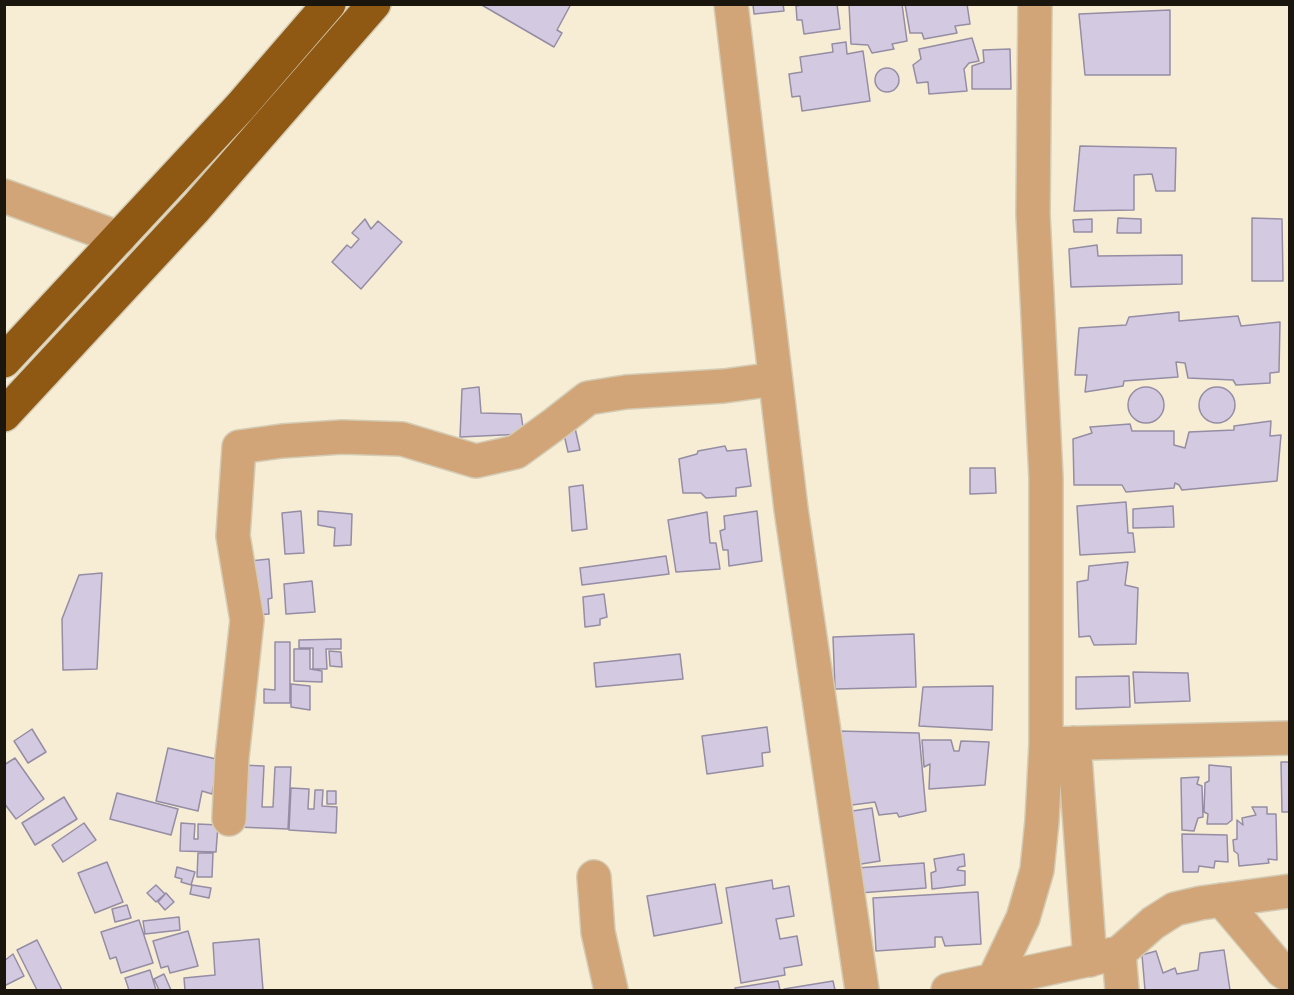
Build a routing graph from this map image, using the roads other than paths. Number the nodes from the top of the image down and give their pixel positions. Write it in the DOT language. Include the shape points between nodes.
graph roads {
  1 [pos="329,4"];
  2 [pos="374,4"];
  3 [pos="731,4"];
  4 [pos="1035,4"];
  5 [pos="4,196"];
  6 [pos="119,238"];
  7 [pos="4,361"];
  8 [pos="775,379"];
  9 [pos="4,415"];
  10 [pos="1290,738"];
  11 [pos="1060,744"];
  12 [pos="229,819"];
  13 [pos="594,877"];
  14 [pos="1290,891"];
  15 [pos="1222,900"];
  16 [pos="1104,957"];
  17 [pos="1290,976"];
  18 [pos="993,981"];
  19 [pos="611,990"];
  20 [pos="862,990"];
  21 [pos="948,990"];
  22 [pos="1122,990"];
  1 -- 6 [label="highway"];
  2 -- 9 [label="highway" via="196,207"];
  3 -- 8 [label="street"];
  4 -- 11 [label="street" via="1033,214"];
  5 -- 6 [label="street"];
  6 -- 7 [label="highway"];
  8 -- 12 [label="street" via="588,398 516,452 476,461 402,439 342,437 239,447 233,536 247,620"];
  8 -- 20 [label="street"];
  10 -- 11 [label="street"];
  11 -- 16 [label="street"];
  11 -- 18 [label="street" via="1042,821 1037,870 1023,918"];
  13 -- 19 [label="street" via="598,932"];
  14 -- 15 [label="street"];
  15 -- 16 [label="street" via="1175,909"];
  15 -- 17 [label="street"];
  16 -- 18 [label="street"];
  16 -- 22 [label="street"];
  18 -- 21 [label="street"];
}
